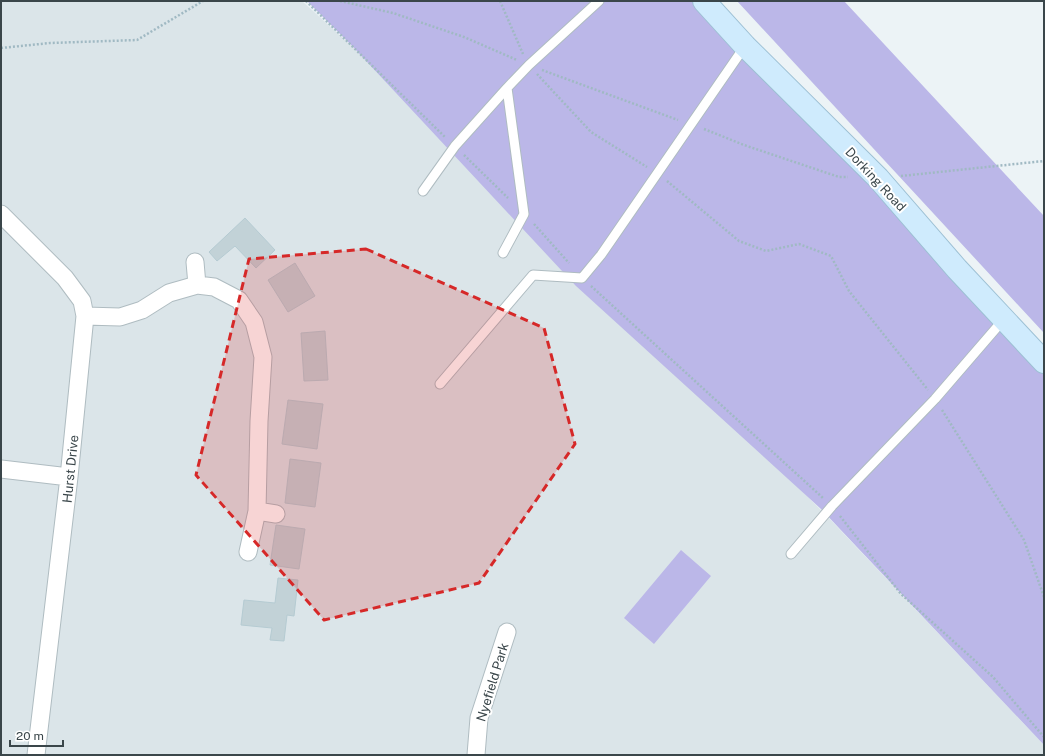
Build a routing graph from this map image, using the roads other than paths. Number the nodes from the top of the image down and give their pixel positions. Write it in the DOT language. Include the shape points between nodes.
graph roads {
  1 [pos="599,1"];
  2 [pos="704,1"];
  3 [pos="745,46"];
  4 [pos="507,88"];
  5 [pos="423,192"];
  6 [pos="1,214"];
  7 [pos="504,252"];
  8 [pos="195,262"];
  9 [pos="197,285"];
  10 [pos="85,316"];
  11 [pos="1004,319"];
  12 [pos="1044,362"];
  13 [pos="440,384"];
  14 [pos="1,469"];
  15 [pos="69,477"];
  16 [pos="257,511"];
  17 [pos="276,514"];
  18 [pos="248,552"];
  19 [pos="791,554"];
  20 [pos="507,632"];
  21 [pos="36,755"];
  22 [pos="476,755"];
  1 -- 4 [label="lane"];
  2 -- 3 [label="main road, Dorking Road"];
  3 -- 11 [label="main road, Dorking Road" via="878,178"];
  3 -- 13 [label="lane" via="601,255 582,278 533,275"];
  4 -- 5 [label="lane" via="455,146"];
  4 -- 7 [label="lane" via="524,214"];
  6 -- 10 [label="street, Hurst Drive" via="65,278 82,301"];
  8 -- 9 [label="street"];
  9 -- 10 [label="street" via="169,293 142,310 120,317"];
  9 -- 16 [label="street" via="214,287 239,300 254,322 262,357"];
  10 -- 15 [label="street, Hurst Drive"];
  11 -- 12 [label="main road, Dorking Road"];
  11 -- 19 [label="lane" via="935,399 832,506"];
  14 -- 15 [label="street"];
  15 -- 21 [label="street, Hurst Drive"];
  16 -- 17 [label="street"];
  16 -- 18 [label="street"];
  20 -- 22 [label="street, Nyefield Park" via="479,718"];
}
